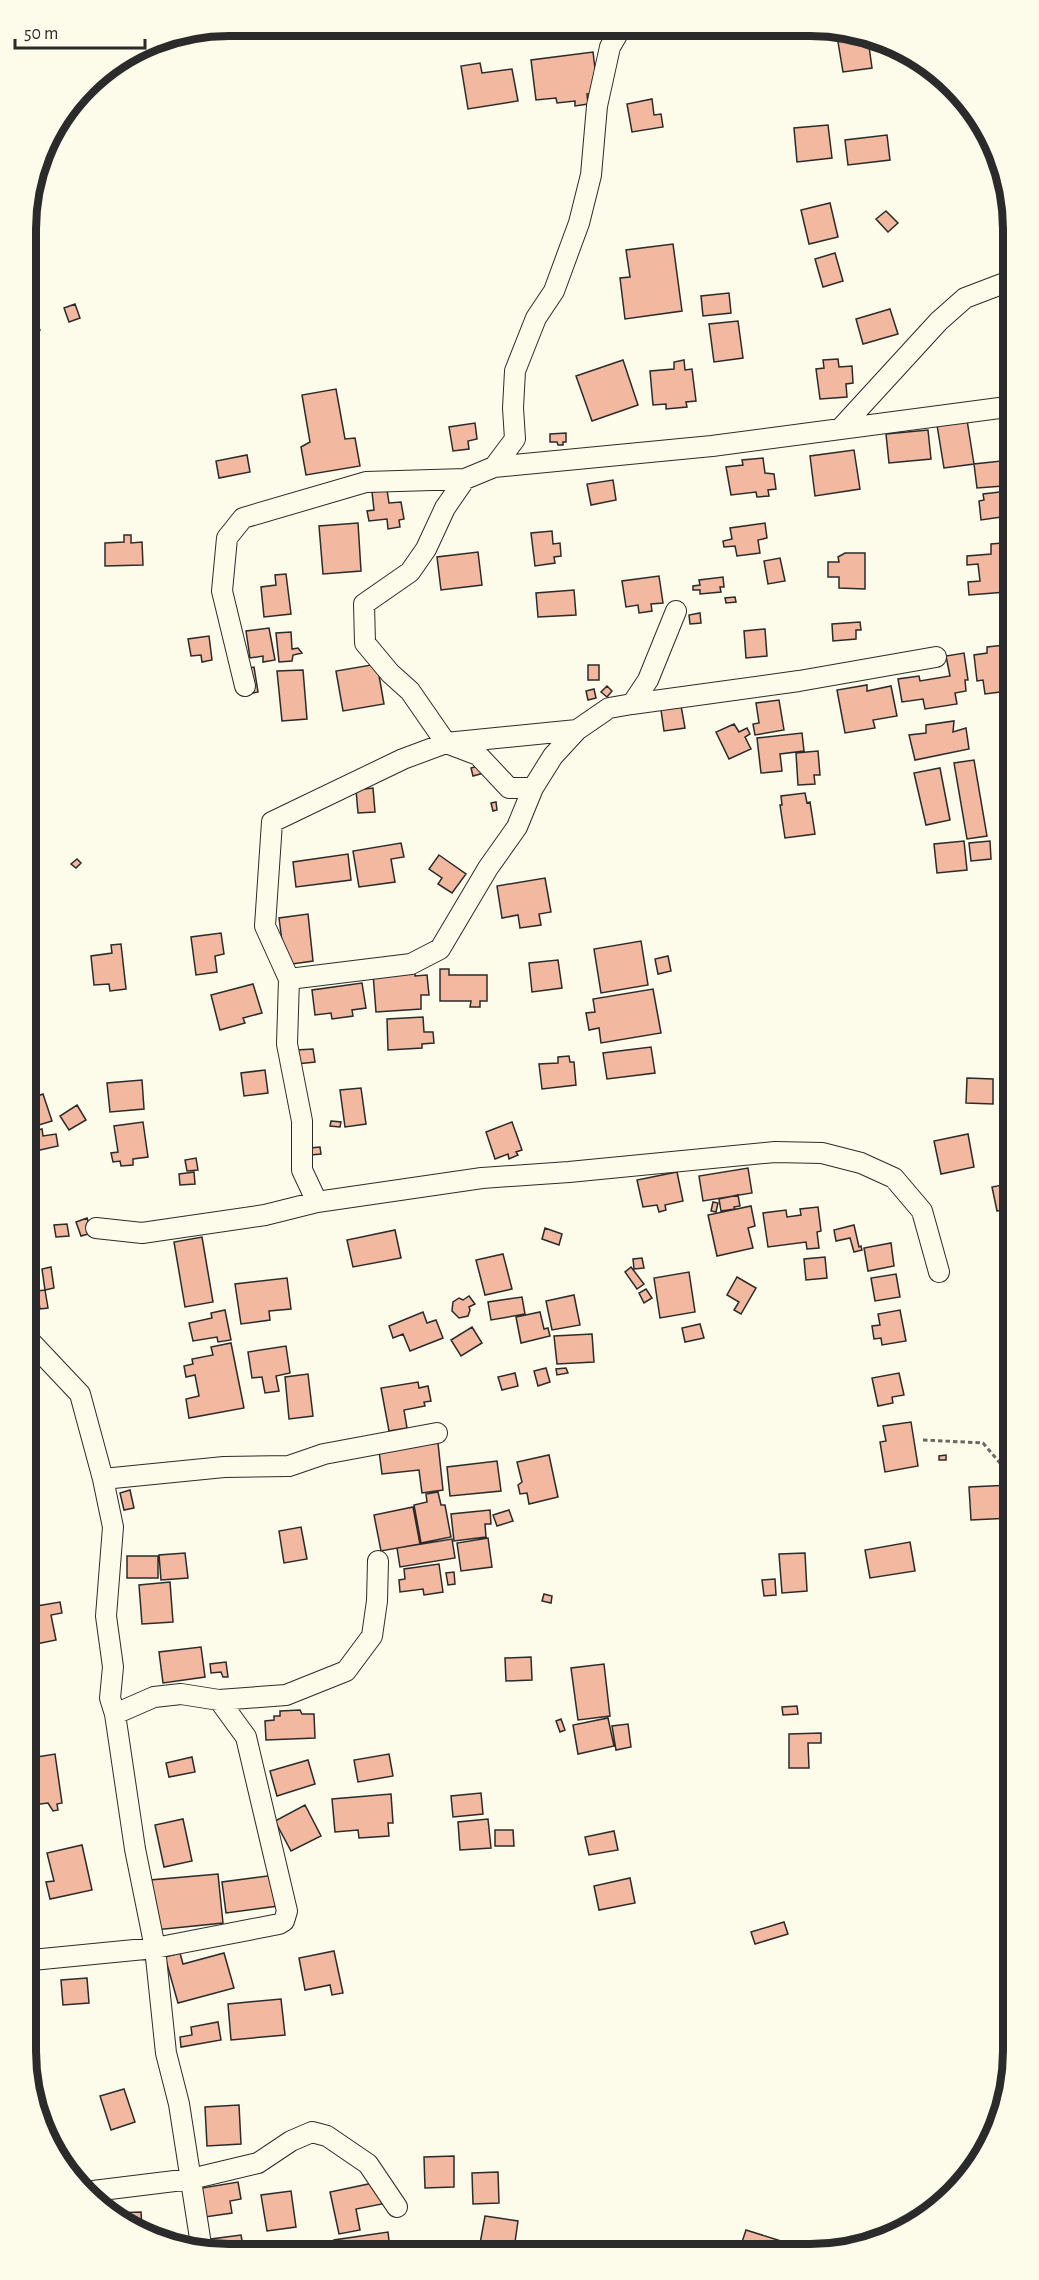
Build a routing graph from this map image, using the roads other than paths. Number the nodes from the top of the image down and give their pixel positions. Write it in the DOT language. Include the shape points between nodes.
graph roads {
  1 [pos="617,36"];
  2 [pos="1003,283"];
  3 [pos="1003,408"];
  4 [pos="840,429"];
  5 [pos="494,467"];
  6 [pos="465,479"];
  7 [pos="676,610"];
  8 [pos="936,657"];
  9 [pos="245,687"];
  10 [pos="632,704"];
  11 [pos="577,730"];
  12 [pos="446,742"];
  13 [pos="533,788"];
  14 [pos="289,979"];
  15 [pos="317,1202"];
  16 [pos="96,1228"];
  17 [pos="939,1272"];
  18 [pos="36,1347"];
  19 [pos="437,1433"];
  20 [pos="103,1479"];
  21 [pos="378,1561"];
  22 [pos="219,1700"];
  23 [pos="115,1714"];
  24 [pos="155,1948"];
  25 [pos="36,1960"];
  26 [pos="191,2179"];
  27 [pos="97,2191"];
  28 [pos="397,2207"];
  29 [pos="201,2241"];
  1 -- 5 [label="street" via="610,48 597,106 591,175 579,223 554,291 536,318 515,371 515,439"];
  2 -- 4 [label="street" via="964,298"];
  3 -- 4 [label="street"];
  4 -- 5 [label="street"];
  5 -- 6 [label="street"];
  6 -- 9 [label="street" via="366,482 243,518 227,538 222,591"];
  6 -- 12 [label="street" via="410,572 364,604 365,643 410,691"];
  7 -- 10 [label="street" via="648,680"];
  8 -- 10 [label="street"];
  10 -- 11 [label="street" via="609,708"];
  11 -- 12 [label="street"];
  11 -- 13 [label="street"];
  12 -- 13 [label="street" via="478,755 509,788"];
  12 -- 14 [label="street" via="272,822 265,926"];
  13 -- 14 [label="street" via="517,827 440,949 411,964"];
  14 -- 15 [label="street" via="287,1044 302,1121 302,1170"];
  15 -- 16 [label="street" via="265,1215 142,1233"];
  15 -- 17 [label="street" via="482,1178 775,1152 822,1153 861,1163 894,1178 922,1211"];
  18 -- 20 [label="street" via="80,1394"];
  19 -- 20 [label="street" via="324,1454 289,1466 224,1467"];
  20 -- 23 [label="street" via="113,1527 106,1616 113,1667 110,1698"];
  21 -- 22 [label="street" via="372,1636 346,1671 286,1695"];
  22 -- 23 [label="street" via="181,1694 154,1696"];
  22 -- 24 [label="street" via="246,1737 287,1911 279,1924"];
  23 -- 24 [label="street" via="135,1849"];
  24 -- 25 [label="street"];
  24 -- 26 [label="street" via="166,2053"];
  26 -- 27 [label="street"];
  26 -- 28 [label="street" via="258,2163 312,2132 327,2136 368,2164"];
  26 -- 29 [label="street"];
}
